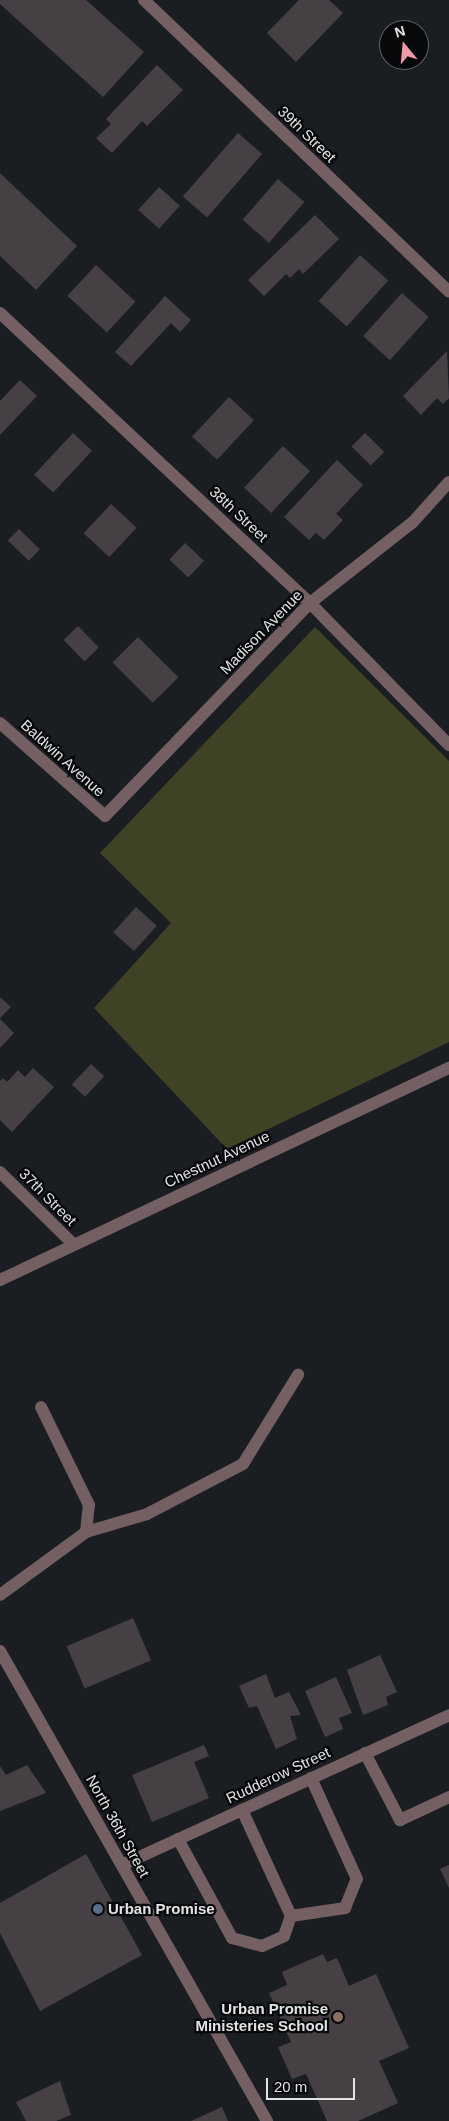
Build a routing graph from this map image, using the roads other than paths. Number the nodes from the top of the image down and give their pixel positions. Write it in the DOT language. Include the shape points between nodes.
graph roads {
  1 [pos="144,0"];
  2 [pos="449,291"];
  3 [pos="0,313"];
  4 [pos="449,482"];
  5 [pos="310,603"];
  6 [pos="0,723"];
  7 [pos="449,745"];
  8 [pos="105,816"];
  9 [pos="449,1068"];
  10 [pos="0,1172"];
  11 [pos="73,1244"];
  12 [pos="0,1280"];
  13 [pos="298,1375"];
  14 [pos="41,1407"];
  15 [pos="86,1532"];
  16 [pos="0,1595"];
  17 [pos="0,1651"];
  18 [pos="449,1714"];
  19 [pos="366,1753"];
  20 [pos="311,1778"];
  21 [pos="449,1797"];
  22 [pos="242,1810"];
  23 [pos="178,1840"];
  24 [pos="122,1866"];
  25 [pos="291,1916"];
  26 [pos="267,2121"];
  1 -- 2 [label="street, 39th Street"];
  3 -- 5 [label="street, 38th Street"];
  4 -- 5 [label="street, Madison Avenue" via="413,522"];
  5 -- 7 [label="street, 38th Street"];
  5 -- 8 [label="street, Madison Avenue"];
  6 -- 8 [label="street, Baldwin Avenue"];
  9 -- 11 [label="street, Chestnut Avenue"];
  10 -- 11 [label="street, 37th Street"];
  11 -- 12 [label="street, Chestnut Avenue"];
  13 -- 15 [label="street" via="243,1464 148,1514"];
  14 -- 15 [label="street" via="89,1504"];
  15 -- 16 [label="street"];
  17 -- 24 [label="street, North 36th Street"];
  18 -- 19 [label="street, Rudderow Street"];
  19 -- 20 [label="street, Rudderow Street"];
  19 -- 21 [label="street" via="400,1820"];
  20 -- 22 [label="street, Rudderow Street"];
  20 -- 25 [label="street" via="357,1879 345,1908"];
  22 -- 23 [label="street, Rudderow Street"];
  22 -- 25 [label="street"];
  23 -- 24 [label="street, Rudderow Street"];
  23 -- 25 [label="street" via="232,1938 262,1946 284,1936"];
  24 -- 26 [label="street, North 36th Street"];
}
